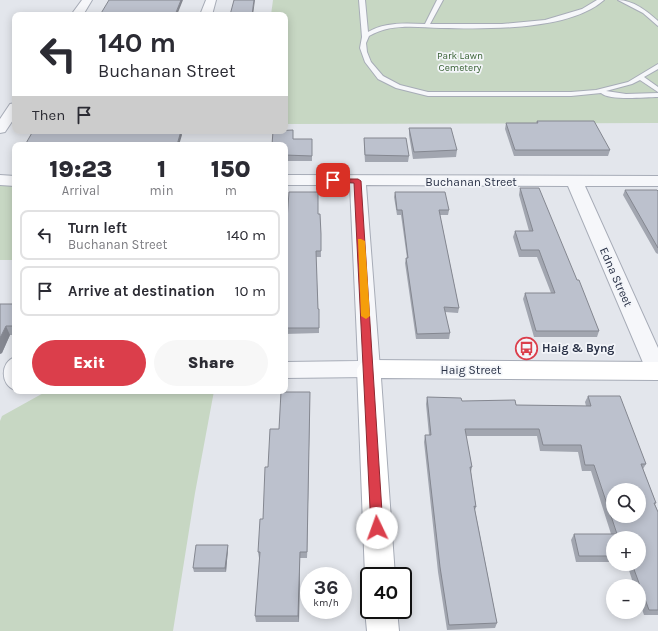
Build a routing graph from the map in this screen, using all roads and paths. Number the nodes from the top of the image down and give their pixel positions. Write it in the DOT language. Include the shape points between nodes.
graph roads {
  1 [pos="87,0"];
  2 [pos="211,0"];
  3 [pos="362,0"];
  4 [pos="440,0"];
  5 [pos="601,0"];
  6 [pos="621,0"];
  7 [pos="635,7"];
  8 [pos="79,12"];
  9 [pos="207,12"];
  10 [pos="658,14"];
  11 [pos="658,24"];
  12 [pos="427,25"];
  13 [pos="365,36"];
  14 [pos="658,66"];
  15 [pos="641,78"];
  16 [pos="658,90"];
  17 [pos="596,92"];
  18 [pos="658,95"];
  19 [pos="12,111"];
  20 [pos="0,129"];
  21 [pos="0,180"];
  22 [pos="12,180"];
  23 [pos="288,180"];
  24 [pos="358,181"];
  25 [pos="658,181"];
  26 [pos="575,182"];
  27 [pos="12,366"];
  28 [pos="369,369"];
  29 [pos="288,370"];
  30 [pos="658,371"];
  31 [pos="12,382"];
  32 [pos="380,567"];
  33 [pos="382,619"];
  34 [pos="383,631"];
  1 -- 8 [label="street"];
  2 -- 9 [label="street"];
  3 -- 13 [label="lane"];
  4 -- 12 [label="lane"];
  5 -- 12 [label="lane" via="566,16 533,23 495,26"];
  6 -- 7 [label="lane"];
  7 -- 10 [label="lane"];
  7 -- 11 [label="lane"];
  12 -- 13 [label="lane" via="388,28"];
  13 -- 17 [label="lane" via="362,45 369,66 389,85 410,92"];
  14 -- 15 [label="lane"];
  15 -- 16 [label="lane"];
  15 -- 17 [label="lane"];
  17 -- 18 [label="lane" via="626,96"];
  19 -- 20 [label="street"];
  21 -- 22 [label="street"];
  23 -- 24 [label="street, Buchanan Street"];
  24 -- 26 [label="street, Buchanan Street"];
  24 -- 28 [label="street"];
  25 -- 26 [label="street, Buchanan Street"];
  26 -- 30 [label="street, Edna Street"];
  27 -- 31 [label="lane" via="9,371 9,379"];
  28 -- 29 [label="street, Haig Street"];
  28 -- 30 [label="street, Haig Street"];
  28 -- 32 [label="street"];
  33 -- 34 [label="street"];
}
